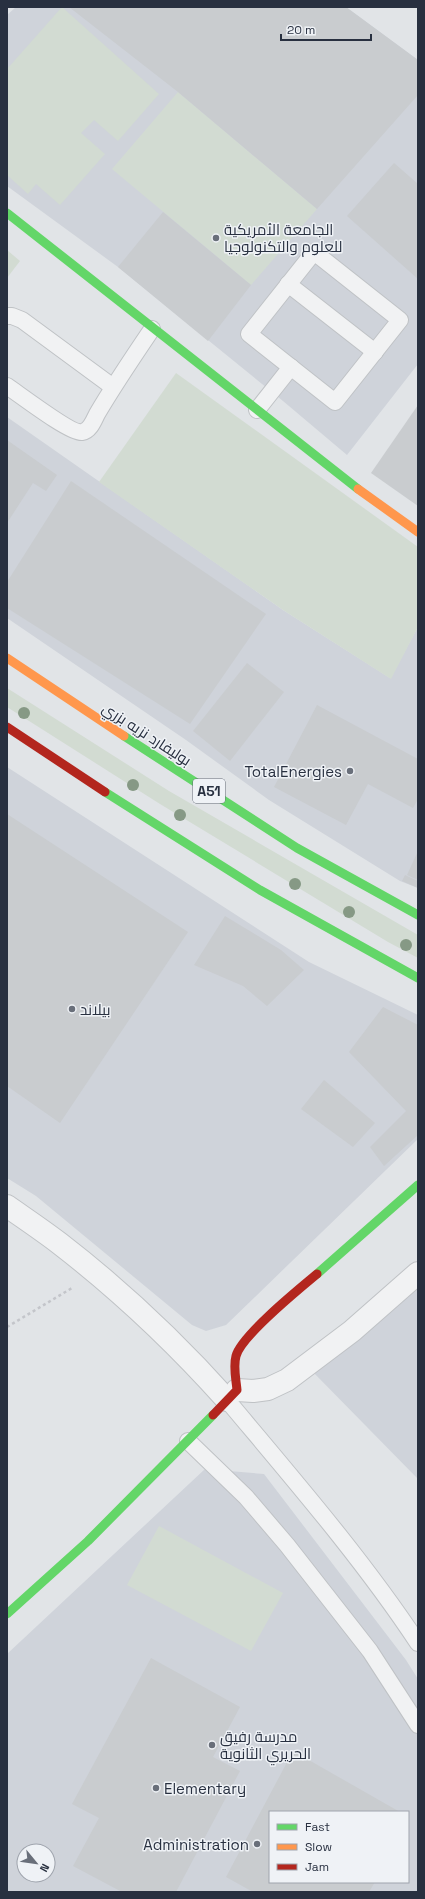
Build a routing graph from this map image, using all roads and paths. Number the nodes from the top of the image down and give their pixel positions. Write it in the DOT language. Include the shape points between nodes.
graph roads {
  1 [pos="7,213"];
  2 [pos="288,284"];
  3 [pos="7,316"];
  4 [pos="152,329"];
  5 [pos="375,352"];
  6 [pos="291,367"];
  7 [pos="7,386"];
  8 [pos="113,387"];
  9 [pos="257,410"];
  10 [pos="418,532"];
  11 [pos="7,658"];
  12 [pos="7,727"];
  13 [pos="418,915"];
  14 [pos="416,978"];
  15 [pos="418,1186"];
  16 [pos="7,1206"];
  17 [pos="96,1273"];
  18 [pos="418,1273"];
  19 [pos="7,1327"];
  20 [pos="232,1395"];
  21 [pos="188,1441"];
  22 [pos="7,1614"];
  23 [pos="418,1643"];
  24 [pos="418,1725"];
  1 -- 4 [label="main road"];
  2 -- 5 [label="lane"];
  2 -- 5 [label="lane" via="314,252 320,256 400,320"];
  2 -- 6 [label="lane" via="249,334"];
  3 -- 8 [label="lane" via="22,320"];
  4 -- 8 [label="lane"];
  4 -- 9 [label="main road"];
  5 -- 6 [label="lane" via="335,402"];
  6 -- 9 [label="lane"];
  7 -- 8 [label="lane" via="76,432 83,432 89,428"];
  9 -- 10 [label="main road" via="341,477"];
  11 -- 13 [label="main road, بوليفارد نزيه بزري / A51" via="298,848"];
  12 -- 14 [label="main road" via="131,810 270,897"];
  15 -- 20 [label="main road" via="246,1338 236,1356"];
  16 -- 17 [label="street"];
  17 -- 19 [label="path"];
  17 -- 20 [label="street"];
  18 -- 20 [label="street" via="352,1331 287,1380 268,1389"];
  20 -- 21 [label="main road"];
  20 -- 23 [label="lane" via="395,1608"];
  21 -- 22 [label="main road" via="88,1541"];
  21 -- 24 [label="lane" via="246,1497 287,1545 370,1651"];
}
